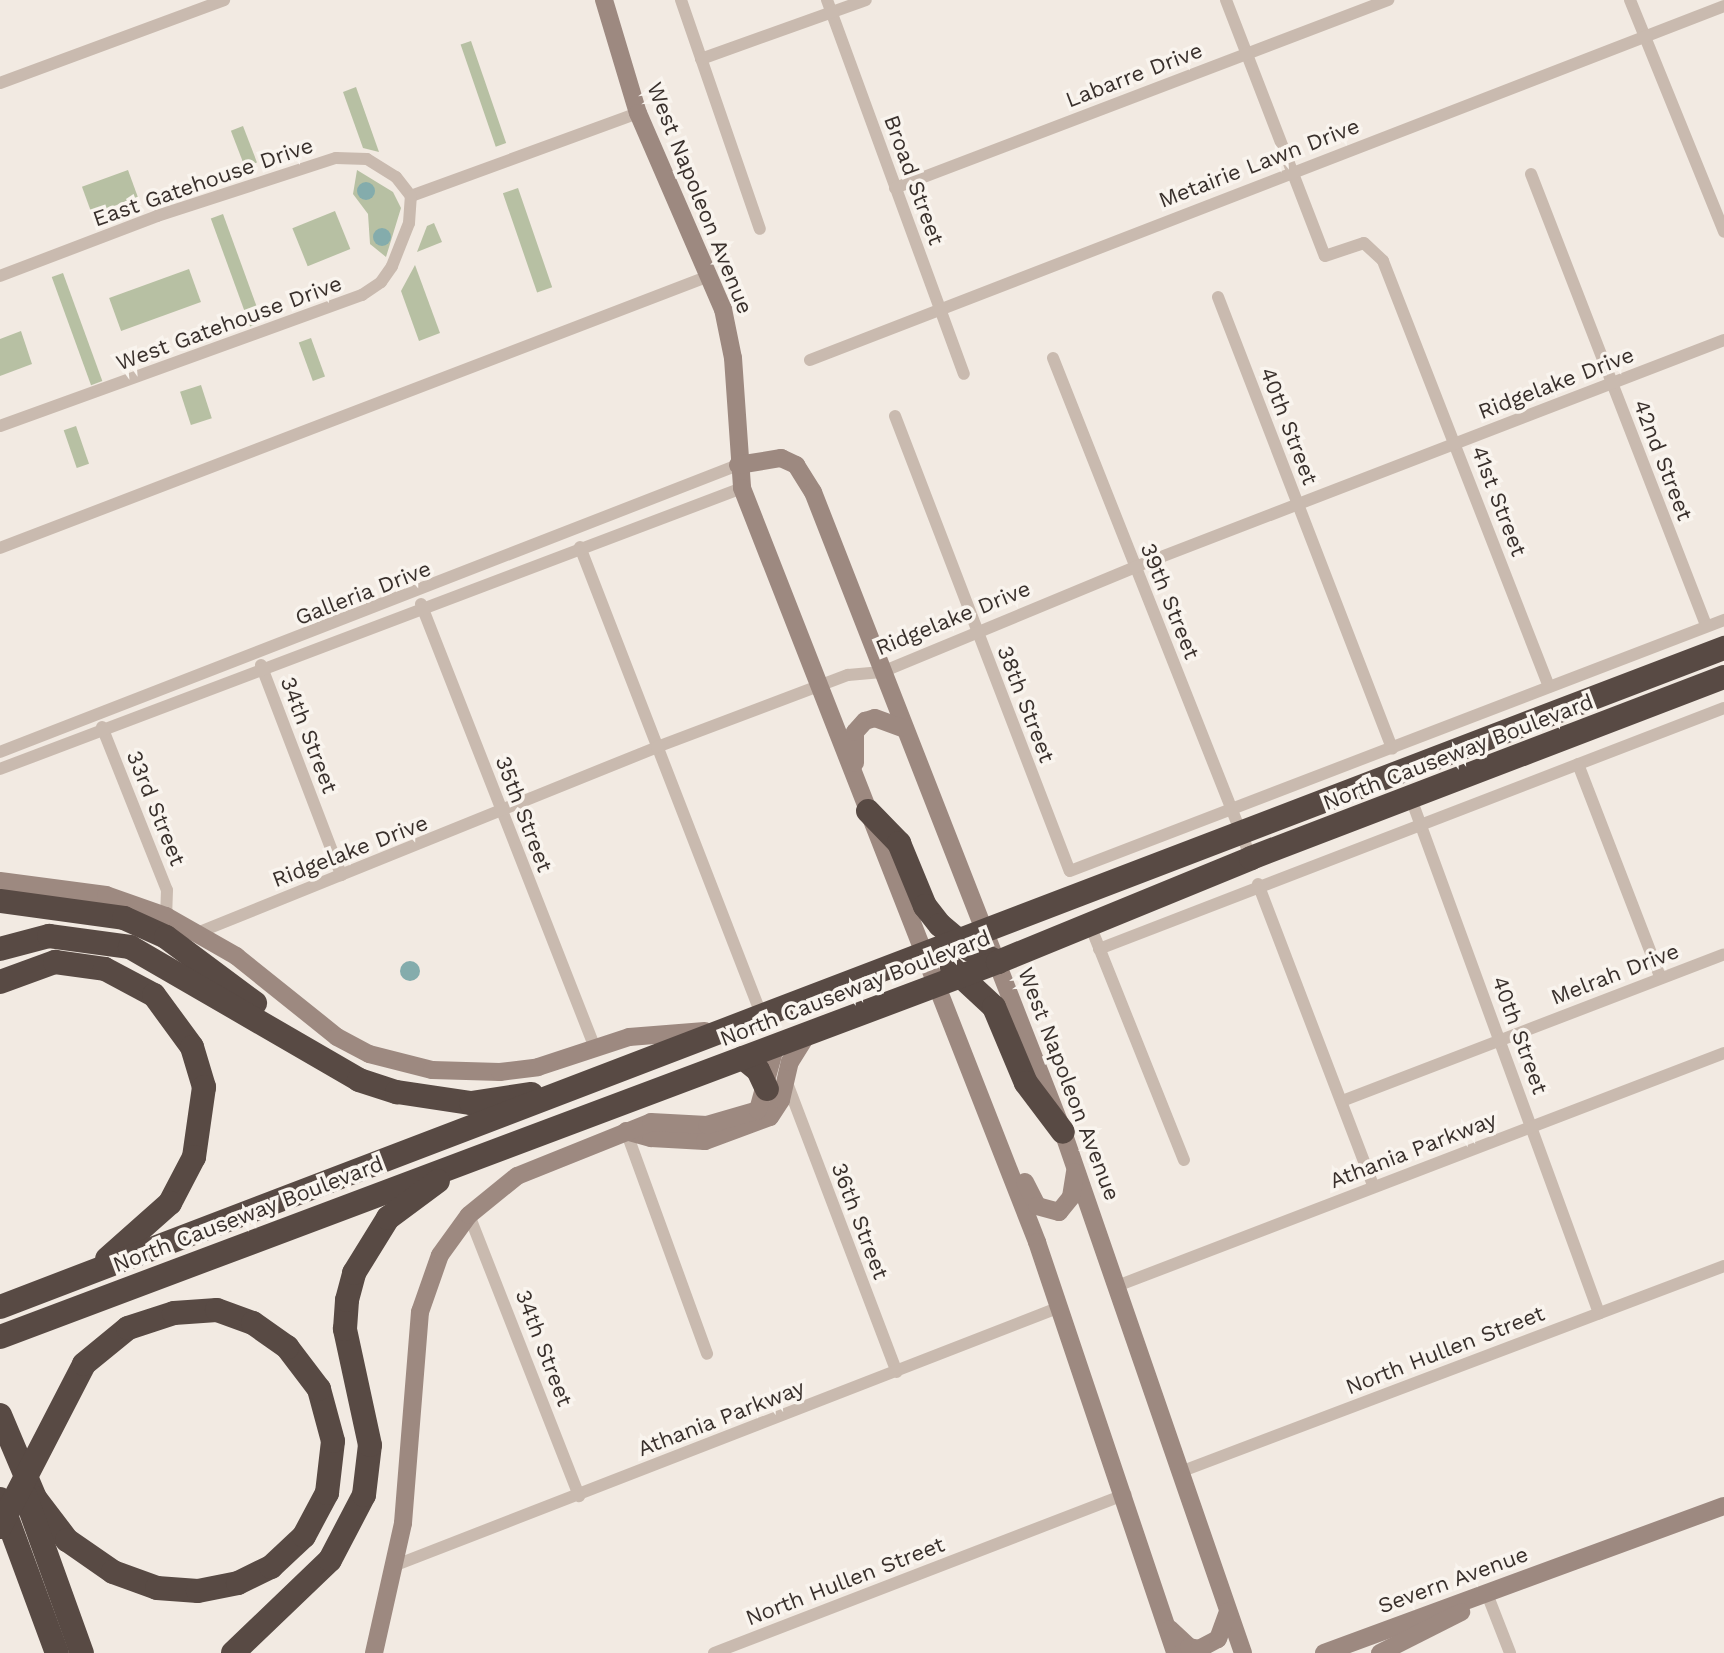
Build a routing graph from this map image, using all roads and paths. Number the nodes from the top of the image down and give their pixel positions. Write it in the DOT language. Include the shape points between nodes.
graph roads {
  1 [pos="224,0"];
  2 [pos="604,0"];
  3 [pos="681,0"];
  4 [pos="866,0"];
  5 [pos="1226,0"];
  6 [pos="1388,0"];
  7 [pos="1630,0"];
  8 [pos="830,6"];
  9 [pos="1724,6"];
  10 [pos="1645,36"];
  11 [pos="1245,54"];
  12 [pos="701,59"];
  13 [pos="0,83"];
  14 [pos="638,113"];
  15 [pos="1291,174"];
  16 [pos="1531,174"];
  17 [pos="895,188"];
  18 [pos="411,196"];
  19 [pos="760,229"];
  20 [pos="1724,232"];
  21 [pos="0,276"];
  22 [pos="709,276"];
  23 [pos="1218,297"];
  24 [pos="939,310"];
  25 [pos="1724,340"];
  26 [pos="1053,358"];
  27 [pos="810,360"];
  28 [pos="964,374"];
  29 [pos="1612,384"];
  30 [pos="895,416"];
  31 [pos="0,426"];
  32 [pos="1455,443"];
  33 [pos="738,465"];
  34 [pos="742,488"];
  35 [pos="1298,504"];
  36 [pos="575,532"];
  37 [pos="0,548"];
  38 [pos="582,551"];
  39 [pos="1135,567"];
  40 [pos="416,593"];
  41 [pos="423,610"];
  42 [pos="1724,620"];
  43 [pos="1706,626"];
  44 [pos="976,630"];
  45 [pos="1724,648"];
  46 [pos="257,655"];
  47 [pos="263,670"];
  48 [pos="882,672"];
  49 [pos="1724,677"];
  50 [pos="821,685"];
  51 [pos="1549,687"];
  52 [pos="1724,708"];
  53 [pos="98,716"];
  54 [pos="902,728"];
  55 [pos="104,731"];
  56 [pos="657,747"];
  57 [pos="0,752"];
  58 [pos="1396,760"];
  59 [pos="1578,764"];
  60 [pos="0,769"];
  61 [pos="859,787"];
  62 [pos="1411,800"];
  63 [pos="868,811"];
  64 [pos="503,814"];
  65 [pos="1236,821"];
  66 [pos="1420,824"];
  67 [pos="1251,858"];
  68 [pos="1070,871"];
  69 [pos="341,875"];
  70 [pos="0,881"];
  71 [pos="1258,884"];
  72 [pos="0,901"];
  73 [pos="166,916"];
  74 [pos="1090,925"];
  75 [pos="984,928"];
  76 [pos="197,933"];
  77 [pos="956,940"];
  78 [pos="4,948"];
  79 [pos="1099,949"];
  80 [pos="925,953"];
  81 [pos="1724,954"];
  82 [pos="998,962"];
  83 [pos="885,967"];
  84 [pos="1660,977"];
  85 [pos="951,980"];
  86 [pos="0,982"];
  87 [pos="761,1014"];
  88 [pos="720,1030"];
  89 [pos="810,1031"];
  90 [pos="1500,1039"];
  91 [pos="776,1044"];
  92 [pos="595,1049"];
  93 [pos="1724,1053"];
  94 [pos="736,1061"];
  95 [pos="331,1065"];
  96 [pos="977,1084"];
  97 [pos="572,1085"];
  98 [pos="777,1086"];
  99 [pos="1342,1101"];
  100 [pos="1532,1125"];
  101 [pos="626,1131"];
  102 [pos="1063,1132"];
  103 [pos="500,1149"];
  104 [pos="1184,1160"];
  105 [pos="1076,1169"];
  106 [pos="1374,1187"];
  107 [pos="469,1215"];
  108 [pos="1724,1266"];
  109 [pos="82,1277"];
  110 [pos="1117,1286"];
  111 [pos="0,1307"];
  112 [pos="1060,1307"];
  113 [pos="1599,1313"];
  114 [pos="0,1337"];
  115 [pos="707,1354"];
  116 [pos="897,1372"];
  117 [pos="0,1415"];
  118 [pos="9,1439"];
  119 [pos="1180,1472"];
  120 [pos="1125,1494"];
  121 [pos="579,1496"];
  122 [pos="0,1499"];
  123 [pos="1724,1506"];
  124 [pos="0,1527"];
  125 [pos="1599,1553"];
  126 [pos="396,1565"];
  127 [pos="1489,1599"];
  128 [pos="1228,1612"];
  129 [pos="1163,1621"];
  130 [pos="57,1653"];
  131 [pos="82,1653"];
  132 [pos="233,1653"];
  133 [pos="374,1653"];
  134 [pos="714,1653"];
  135 [pos="1175,1653"];
  136 [pos="1243,1653"];
  137 [pos="1324,1653"];
  138 [pos="1380,1653"];
  139 [pos="1510,1653"];
  1 -- 13 [label="street"];
  2 -- 14 [label="street, West Napoleon Avenue"];
  3 -- 12 [label="street"];
  4 -- 8 [label="street"];
  5 -- 11 [label="street"];
  6 -- 11 [label="street, Labarre Drive"];
  7 -- 10 [label="street"];
  8 -- 12 [label="street"];
  8 -- 17 [label="street, Broad Street"];
  9 -- 10 [label="street, Metairie Lawn Drive"];
  10 -- 15 [label="street, Metairie Lawn Drive"];
  10 -- 20 [label="street"];
  11 -- 15 [label="street"];
  11 -- 17 [label="street, Labarre Drive"];
  12 -- 19 [label="street"];
  14 -- 18 [label="street"];
  14 -- 22 [label="street, West Napoleon Avenue"];
  15 -- 24 [label="street, Metairie Lawn Drive"];
  15 -- 32 [label="street, 41st Street" via="1325,256 1360,243 1376,249"];
  16 -- 29 [label="street, 42nd Street"];
  17 -- 24 [label="street, Broad Street"];
  18 -- 21 [label="street, East Gatehouse Drive" via="396,177 367,159 336,158 157,216"];
  18 -- 31 [label="street, West Gatehouse Drive" via="409,223 392,266 362,295"];
  22 -- 33 [label="street, West Napoleon Avenue" via="733,358"];
  22 -- 37 [label="street"];
  23 -- 35 [label="street, 40th Street"];
  24 -- 27 [label="street, Metairie Lawn Drive"];
  24 -- 28 [label="street, Broad Street"];
  25 -- 29 [label="street, Ridgelake Drive"];
  26 -- 39 [label="street, 39th Street"];
  29 -- 32 [label="street, Ridgelake Drive"];
  29 -- 43 [label="street, 42nd Street"];
  30 -- 44 [label="street, 38th Street"];
  32 -- 35 [label="street, Ridgelake Drive"];
  32 -- 51 [label="street, 41st Street"];
  33 -- 34 [label="street, West Napoleon Avenue"];
  33 -- 36 [label="street, Galleria Drive"];
  33 -- 48 [label="street, West Napoleon Avenue" via="768,456 796,465 813,492"];
  34 -- 38 [label="street, Galleria Drive"];
  34 -- 50 [label="street, West Napoleon Avenue"];
  35 -- 39 [label="street, Ridgelake Drive"];
  35 -- 58 [label="street, 40th Street"];
  36 -- 38 [label="street"];
  36 -- 40 [label="street, Galleria Drive"];
  38 -- 41 [label="street, Galleria Drive"];
  38 -- 56 [label="street"];
  39 -- 44 [label="street, Ridgelake Drive"];
  39 -- 65 [label="street, 39th Street"];
  40 -- 41 [label="street, 35th Street"];
  40 -- 46 [label="street, Galleria Drive"];
  41 -- 47 [label="street, Galleria Drive"];
  41 -- 64 [label="street, 35th Street"];
  42 -- 43 [label="street, North Causeway Boulevard"];
  43 -- 51 [label="street, North Causeway Boulevard"];
  44 -- 48 [label="street, Ridgelake Drive"];
  44 -- 68 [label="street, 38th Street"];
  45 -- 58 [label="highway, North Causeway Boulevard"];
  46 -- 47 [label="street, 34th Street"];
  46 -- 53 [label="street, Galleria Drive"];
  47 -- 55 [label="street, Galleria Drive"];
  47 -- 69 [label="street, 34th Street"];
  48 -- 50 [label="street, Ridgelake Drive" via="864,671"];
  48 -- 54 [label="street, West Napoleon Avenue"];
  49 -- 62 [label="highway, North Causeway Boulevard"];
  50 -- 56 [label="street, Ridgelake Drive"];
  50 -- 61 [label="street, West Napoleon Avenue"];
  51 -- 58 [label="street, North Causeway Boulevard"];
  52 -- 59 [label="street"];
  53 -- 55 [label="street, 33rd Street"];
  53 -- 57 [label="street, Galleria Drive"];
  54 -- 61 [label="street" via="875,718 855,732"];
  54 -- 75 [label="street, West Napoleon Avenue"];
  55 -- 60 [label="street, Galleria Drive"];
  55 -- 73 [label="street, 33rd Street" via="167,890"];
  56 -- 64 [label="street, Ridgelake Drive"];
  56 -- 87 [label="street"];
  58 -- 62 [label="street, 40th Street"];
  58 -- 65 [label="highway, North Causeway Boulevard"];
  59 -- 66 [label="street"];
  59 -- 84 [label="street"];
  61 -- 63 [label="street, West Napoleon Avenue"];
  62 -- 66 [label="street, 40th Street"];
  62 -- 67 [label="highway, North Causeway Boulevard"];
  63 -- 77 [label="highway" via="899,843 925,906"];
  63 -- 80 [label="street, West Napoleon Avenue"];
  64 -- 69 [label="street, Ridgelake Drive"];
  64 -- 92 [label="street, 35th Street"];
  65 -- 67 [label="street, 39th Street"];
  65 -- 68 [label="street, North Causeway Boulevard"];
  65 -- 75 [label="highway, North Causeway Boulevard"];
  66 -- 71 [label="street"];
  66 -- 90 [label="street, 40th Street"];
  67 -- 74 [label="highway, North Causeway Boulevard"];
  69 -- 76 [label="street, Ridgelake Drive"];
  70 -- 73 [label="street" via="106,895"];
  71 -- 79 [label="street"];
  71 -- 99 [label="street"];
  72 -- 95 [label="highway" via="124,918 166,937"];
  73 -- 76 [label="street"];
  74 -- 79 [label="street"];
  74 -- 82 [label="highway, North Causeway Boulevard"];
  75 -- 77 [label="highway, North Causeway Boulevard"];
  75 -- 82 [label="street, West Napoleon Avenue"];
  76 -- 92 [label="street" via="236,956 337,1037 394,1062 432,1070 500,1072 538,1067"];
  77 -- 80 [label="highway, North Causeway Boulevard"];
  77 -- 82 [label="highway"];
  78 -- 95 [label="highway" via="49,936 130,947"];
  79 -- 104 [label="street"];
  80 -- 83 [label="highway, North Causeway Boulevard"];
  80 -- 85 [label="highway"];
  81 -- 84 [label="street, Melrah Drive"];
  82 -- 85 [label="highway, North Causeway Boulevard"];
  82 -- 102 [label="street, West Napoleon Avenue"];
  83 -- 87 [label="highway, North Causeway Boulevard"];
  83 -- 91 [label="highway" via="863,989 791,1017"];
  84 -- 90 [label="street, Melrah Drive"];
  85 -- 89 [label="highway, North Causeway Boulevard"];
  85 -- 96 [label="street"];
  85 -- 102 [label="highway" via="994,1007 1026,1083"];
  86 -- 109 [label="highway" via="20,970 72,962 105,969 154,995 192,1047 204,1087 194,1157 170,1203"];
  87 -- 88 [label="highway, North Causeway Boulevard"];
  87 -- 94 [label="highway" via="749,1046"];
  88 -- 92 [label="street" via="629,1037"];
  88 -- 97 [label="highway, North Causeway Boulevard"];
  89 -- 91 [label="highway, North Causeway Boulevard"];
  89 -- 98 [label="street"];
  90 -- 99 [label="street, Melrah Drive"];
  90 -- 100 [label="street, 40th Street"];
  91 -- 94 [label="highway, North Causeway Boulevard"];
  91 -- 98 [label="street"];
  93 -- 100 [label="street, Athania Parkway"];
  94 -- 98 [label="highway"];
  94 -- 103 [label="highway, North Causeway Boulevard"];
  95 -- 97 [label="highway" via="397,1092 471,1103"];
  96 -- 105 [label="street" via="991,1097 1037,1206 1059,1212 1067,1205"];
  96 -- 112 [label="street"];
  97 -- 109 [label="highway, North Causeway Boulevard"];
  98 -- 101 [label="street" via="758,1110 731,1122 651,1122"];
  98 -- 116 [label="street, 36th Street" via="806,1138"];
  99 -- 106 [label="street"];
  100 -- 106 [label="street, Athania Parkway"];
  100 -- 113 [label="street, 40th Street"];
  101 -- 107 [label="street" via="517,1176"];
  101 -- 115 [label="street"];
  102 -- 105 [label="street, West Napoleon Avenue"];
  103 -- 114 [label="highway, North Causeway Boulevard"];
  103 -- 132 [label="highway" via="400,1207 354,1273 345,1329 370,1445 364,1495 330,1560"];
  105 -- 110 [label="street, West Napoleon Avenue"];
  106 -- 110 [label="street, Athania Parkway"];
  107 -- 121 [label="street, 34th Street"];
  107 -- 126 [label="street" via="429,1276 420,1312"];
  108 -- 113 [label="street, North Hullen Street"];
  109 -- 111 [label="highway, North Causeway Boulevard"];
  110 -- 119 [label="street, West Napoleon Avenue"];
  112 -- 116 [label="street, Athania Parkway"];
  112 -- 120 [label="street"];
  113 -- 119 [label="street, North Hullen Street"];
  116 -- 121 [label="street, Athania Parkway"];
  117 -- 118 [label="highway"];
  118 -- 124 [label="highway, bridge" via="35,1498 67,1540 113,1572 157,1588 198,1591 238,1583 271,1567 304,1536 327,1493 333,1441 319,1389 287,1347 253,1323 217,1310 174,1313 128,1328 84,1364"];
  118 -- 131 [label="highway"];
  119 -- 128 [label="street, West Napoleon Avenue"];
  120 -- 129 [label="street"];
  120 -- 134 [label="street, North Hullen Street"];
  121 -- 126 [label="street, Athania Parkway"];
  122 -- 130 [label="highway"];
  123 -- 125 [label="street, Severn Avenue"];
  125 -- 127 [label="street, Severn Avenue"];
  125 -- 137 [label="street, Severn Avenue"];
  126 -- 133 [label="street"];
  127 -- 138 [label="street, Severn Avenue"];
  127 -- 139 [label="street"];
  128 -- 129 [label="street" via="1218,1639 1199,1649 1189,1647"];
  128 -- 136 [label="street, West Napoleon Avenue"];
  129 -- 135 [label="street"];
}
